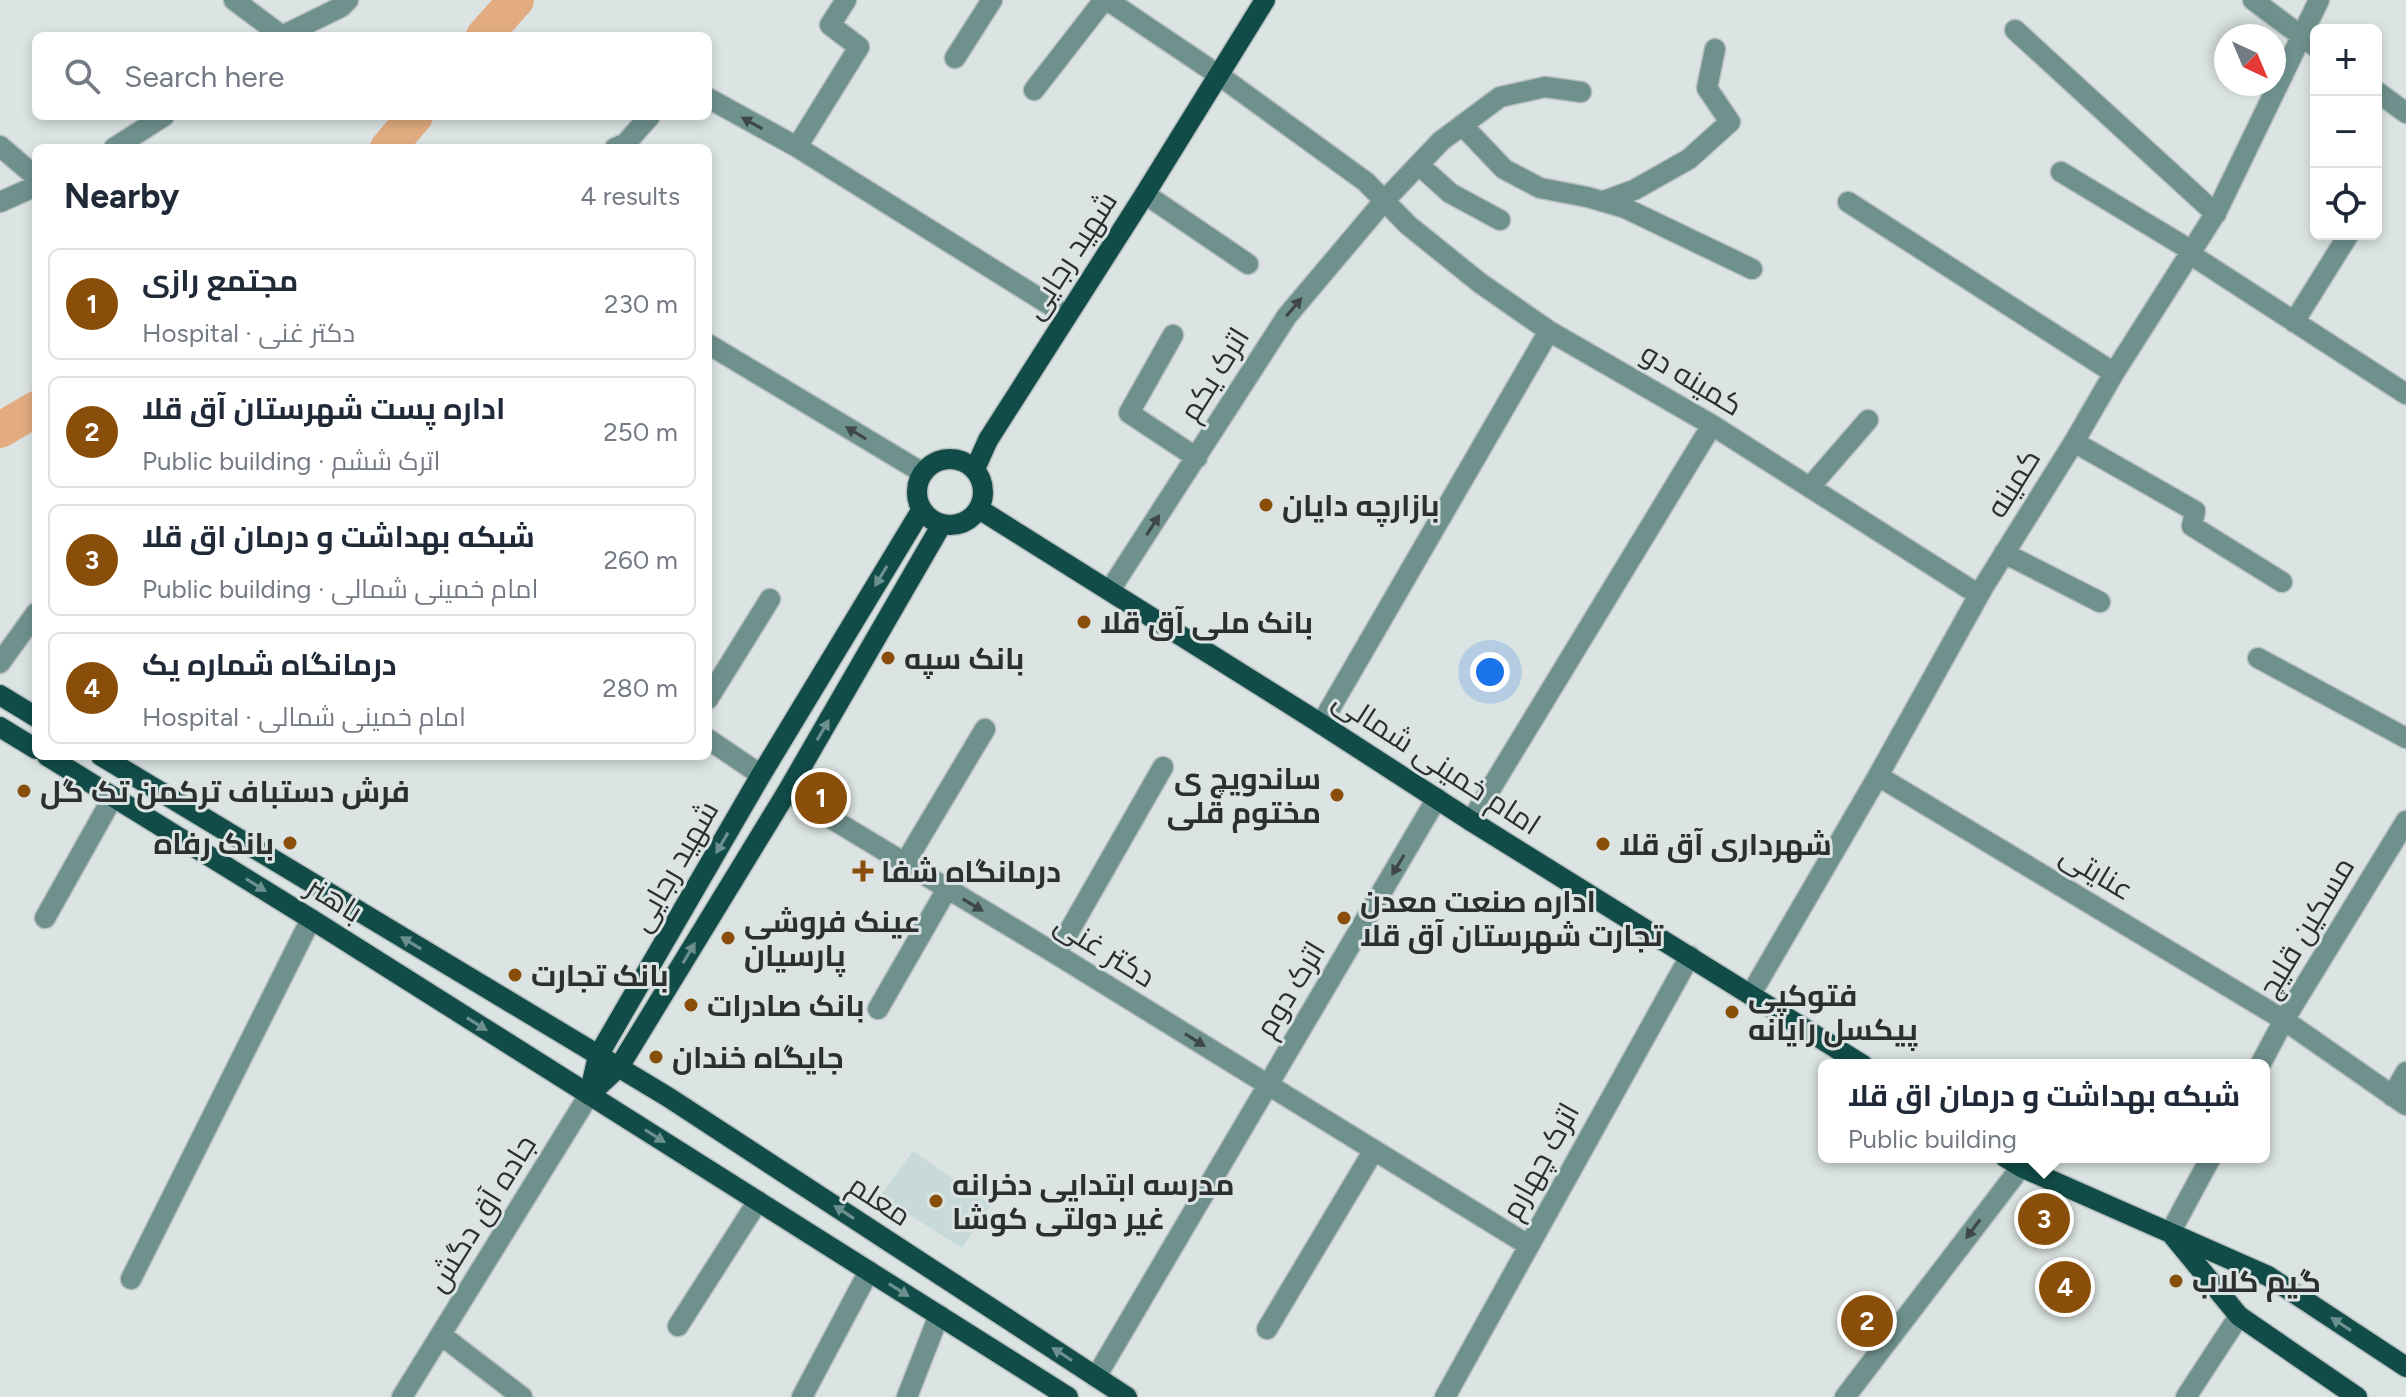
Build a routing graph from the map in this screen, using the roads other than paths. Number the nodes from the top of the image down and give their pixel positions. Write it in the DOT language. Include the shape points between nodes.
graph roads {
  1 [pos="234,0"];
  2 [pos="348,0"];
  3 [pos="846,0"];
  4 [pos="992,0"];
  5 [pos="1105,0"];
  6 [pos="1265,0"];
  7 [pos="2253,0"];
  8 [pos="2319,0"];
  9 [pos="256,29"];
  10 [pos="2015,30"];
  11 [pos="290,32"];
  12 [pos="2308,41"];
  13 [pos="1715,49"];
  14 [pos="955,58"];
  15 [pos="1220,76"];
  16 [pos="1034,90"];
  17 [pos="1581,92"];
  18 [pos="2382,95"];
  19 [pos="712,100"];
  20 [pos="2406,113"];
  21 [pos="158,120"];
  22 [pos="646,120"];
  23 [pos="1462,125"];
  24 [pos="120,144"];
  25 [pos="624,144"];
  26 [pos="0,146"];
  27 [pos="797,147"];
  28 [pos="1419,165"];
  29 [pos="2061,172"];
  30 [pos="32,174"];
  31 [pos="32,188"];
  32 [pos="1145,194"];
  33 [pos="1384,201"];
  34 [pos="1604,201"];
  35 [pos="0,202"];
  36 [pos="1848,202"];
  37 [pos="2216,214"];
  38 [pos="1500,220"];
  39 [pos="2345,240"];
  40 [pos="2191,252"];
  41 [pos="1248,264"];
  42 [pos="1752,269"];
  43 [pos="1066,315"];
  44 [pos="2294,322"];
  45 [pos="1549,331"];
  46 [pos="1173,335"];
  47 [pos="712,346"];
  48 [pos="2114,373"];
  49 [pos="2406,394"];
  50 [pos="1868,420"];
  51 [pos="1712,425"];
  52 [pos="2074,442"];
  53 [pos="1197,458"];
  54 [pos="975,469"];
  55 [pos="923,473"];
  56 [pos="1810,487"];
  57 [pos="922,509"];
  58 [pos="979,509"];
  59 [pos="942,524"];
  60 [pos="2004,553"];
  61 [pos="2282,582"];
  62 [pos="1110,590"];
  63 [pos="1979,595"];
  64 [pos="770,599"];
  65 [pos="2100,602"];
  66 [pos="32,619"];
  67 [pos="2258,658"];
  68 [pos="0,663"];
  69 [pos="712,693"];
  70 [pos="0,695"];
  71 [pos="32,715"];
  72 [pos="1321,724"];
  73 [pos="0,727"];
  74 [pos="985,729"];
  75 [pos="2406,738"];
  76 [pos="712,742"];
  77 [pos="32,747"];
  78 [pos="53,760"];
  79 [pos="108,760"];
  80 [pos="1163,767"];
  81 [pos="761,775"];
  82 [pos="1878,776"];
  83 [pos="787,792"];
  84 [pos="113,797"];
  85 [pos="1437,798"];
  86 [pos="1471,821"];
  87 [pos="2406,821"];
  88 [pos="905,863"];
  89 [pos="947,889"];
  90 [pos="45,918"];
  91 [pos="311,919"];
  92 [pos="1056,954"];
  93 [pos="1690,956"];
  94 [pos="1751,994"];
  95 [pos="878,1009"];
  96 [pos="2284,1020"];
  97 [pos="598,1056"];
  98 [pos="1854,1059"];
  99 [pos="2263,1059"];
  100 [pos="619,1067"];
  101 [pos="2406,1072"];
  102 [pos="1268,1085"];
  103 [pos="589,1095"];
  104 [pos="2399,1101"];
  105 [pos="1374,1150"];
  106 [pos="2012,1163"];
  107 [pos="2015,1163"];
  108 [pos="2208,1163"];
  109 [pos="758,1201"];
  110 [pos="2170,1233"];
  111 [pos="1528,1245"];
  112 [pos="869,1271"];
  113 [pos="131,1279"];
  114 [pos="939,1315"];
  115 [pos="2239,1316"];
  116 [pos="678,1326"];
  117 [pos="1267,1329"];
  118 [pos="441,1335"];
  119 [pos="2406,1367"];
  120 [pos="1096,1377"];
  121 [pos="402,1397"];
  122 [pos="522,1397"];
  123 [pos="802,1397"];
  124 [pos="907,1397"];
  125 [pos="1068,1397"];
  126 [pos="1127,1397"];
  127 [pos="1445,1397"];
  128 [pos="1845,1397"];
  129 [pos="2186,1397"];
  130 [pos="2357,1397"];
  1 -- 9 [label="street"];
  2 -- 11 [label="street"];
  3 -- 27 [label="street" via="830,25 859,47"];
  4 -- 14 [label="street"];
  5 -- 15 [label="street, کمینه دو"];
  5 -- 16 [label="street"];
  6 -- 15 [label="main road, شهید رجایی"];
  7 -- 12 [label="street"];
  8 -- 12 [label="street, کمینه"];
  10 -- 37 [label="street"];
  12 -- 37 [label="street, کمینه"];
  13 -- 34 [label="street" via="1707,88 1730,122 1689,159"];
  15 -- 32 [label="main road, شهید رجایی"];
  15 -- 33 [label="street, کمینه دو" via="1366,182"];
  17 -- 23 [label="street, اترک یکم" via="1545,87 1500,97"];
  18 -- 20 [label="street"];
  27 -- 19 [label="street, one-way"];
  21 -- 24 [label="street"];
  22 -- 25 [label="street"];
  23 -- 28 [label="street, اترک یکم"];
  23 -- 34 [label="street" via="1516,176 1540,188"];
  26 -- 30 [label="street"];
  27 -- 43 [label="street"];
  28 -- 33 [label="street, اترک یکم"];
  28 -- 38 [label="street" via="1450,193"];
  29 -- 40 [label="street"];
  31 -- 35 [label="street"];
  32 -- 41 [label="street"];
  32 -- 43 [label="main road, شهید رجایی"];
  33 -- 45 [label="street, کمینه دو" via="1480,283"];
  53 -- 33 [label="street, اترک یکم, one-way" via="1287,316"];
  34 -- 42 [label="street"];
  36 -- 48 [label="street"];
  37 -- 40 [label="street, کمینه"];
  39 -- 44 [label="street"];
  40 -- 44 [label="street"];
  40 -- 48 [label="street, کمینه"];
  43 -- 54 [label="main road, شهید رجایی"];
  44 -- 49 [label="street"];
  45 -- 51 [label="street, کمینه دو"];
  45 -- 72 [label="street"];
  46 -- 53 [label="street" via="1129,413"];
  55 -- 47 [label="street, one-way"];
  48 -- 52 [label="street, کمینه"];
  50 -- 56 [label="street"];
  51 -- 56 [label="street, کمینه دو"];
  51 -- 86 [label="street"];
  52 -- 60 [label="street, کمینه"];
  52 -- 61 [label="street" via="2195,511 2192,526"];
  62 -- 53 [label="street, اترک یکم, one-way"];
  54 -- 55 [label="main road" via="942,459"];
  54 -- 58 [label="main road" via="984,488"];
  55 -- 57 [label="main road" via="917,497"];
  56 -- 63 [label="street, کمینه دو"];
  57 -- 59 [label="main road"];
  57 -- 81 [label="main road, شهید رجایی, one-way"];
  58 -- 59 [label="main road" via="956,525"];
  58 -- 62 [label="main road, امام خمینی شمالی"];
  83 -- 59 [label="main road, شهید رجایی, one-way"];
  60 -- 63 [label="street, کمینه"];
  60 -- 65 [label="street"];
  62 -- 72 [label="main road, امام خمینی شمالی"];
  63 -- 82 [label="street, کمینه"];
  64 -- 69 [label="street"];
  66 -- 68 [label="street"];
  67 -- 75 [label="street"];
  70 -- 71 [label="main road"];
  72 -- 85 [label="main road, امام خمینی شمالی"];
  73 -- 77 [label="main road"];
  74 -- 88 [label="street"];
  76 -- 81 [label="street"];
  78 -- 84 [label="main road, باهنر"];
  97 -- 79 [label="main road, باهنر, one-way"];
  80 -- 92 [label="street"];
  81 -- 97 [label="main road, شهید رجایی, one-way"];
  82 -- 94 [label="street, کمینه"];
  82 -- 96 [label="street, عنایتی"];
  83 -- 88 [label="street, دکتر غنی"];
  100 -- 83 [label="main road, شهید رجایی, one-way"];
  84 -- 90 [label="street"];
  84 -- 91 [label="main road, باهنر, one-way"];
  85 -- 86 [label="main road, امام خمینی شمالی"];
  85 -- 102 [label="street, اترک دوم, one-way"];
  86 -- 93 [label="main road, امام خمینی شمالی"];
  87 -- 96 [label="street, مسکین قلیچ"];
  88 -- 89 [label="street, دکتر غنی"];
  89 -- 92 [label="street, دکتر غنی, one-way"];
  89 -- 95 [label="street"];
  91 -- 103 [label="main road, باهنر, one-way"];
  91 -- 113 [label="street"];
  92 -- 102 [label="street, دکتر غنی, one-way"];
  93 -- 94 [label="main road, امام خمینی شمالی"];
  93 -- 111 [label="street, اترک چهارم"];
  94 -- 98 [label="main road, امام خمینی شمالی"];
  96 -- 99 [label="street, مسکین قلیچ"];
  96 -- 104 [label="street, عنایتی"];
  97 -- 100 [label="main road, معلم"];
  97 -- 103 [label="main road, شهید رجایی"];
  100 -- 103 [label="main road, جاده آق دگش"];
  120 -- 100 [label="main road, معلم, one-way"];
  101 -- 104 [label="street"];
  102 -- 105 [label="street, دکتر غنی"];
  102 -- 120 [label="street, اترک دوم"];
  103 -- 109 [label="main road, one-way"];
  103 -- 118 [label="street, جاده آق دگش"];
  105 -- 111 [label="street, دکتر غنی"];
  105 -- 117 [label="street"];
  106 -- 128 [label="street, one-way"];
  107 -- 110 [label="main road"];
  108 -- 110 [label="street"];
  109 -- 112 [label="main road"];
  109 -- 116 [label="street"];
  110 -- 115 [label="main road"];
  119 -- 110 [label="main road, one-way" via="2268,1276"];
  111 -- 127 [label="street, اترک چهارم"];
  112 -- 114 [label="main road, one-way"];
  112 -- 123 [label="street"];
  114 -- 124 [label="street"];
  114 -- 125 [label="main road"];
  115 -- 129 [label="street"];
  115 -- 130 [label="main road"];
  118 -- 121 [label="street, جاده آق دگش"];
  118 -- 122 [label="street"];
  120 -- 126 [label="main road, معلم"];
}
